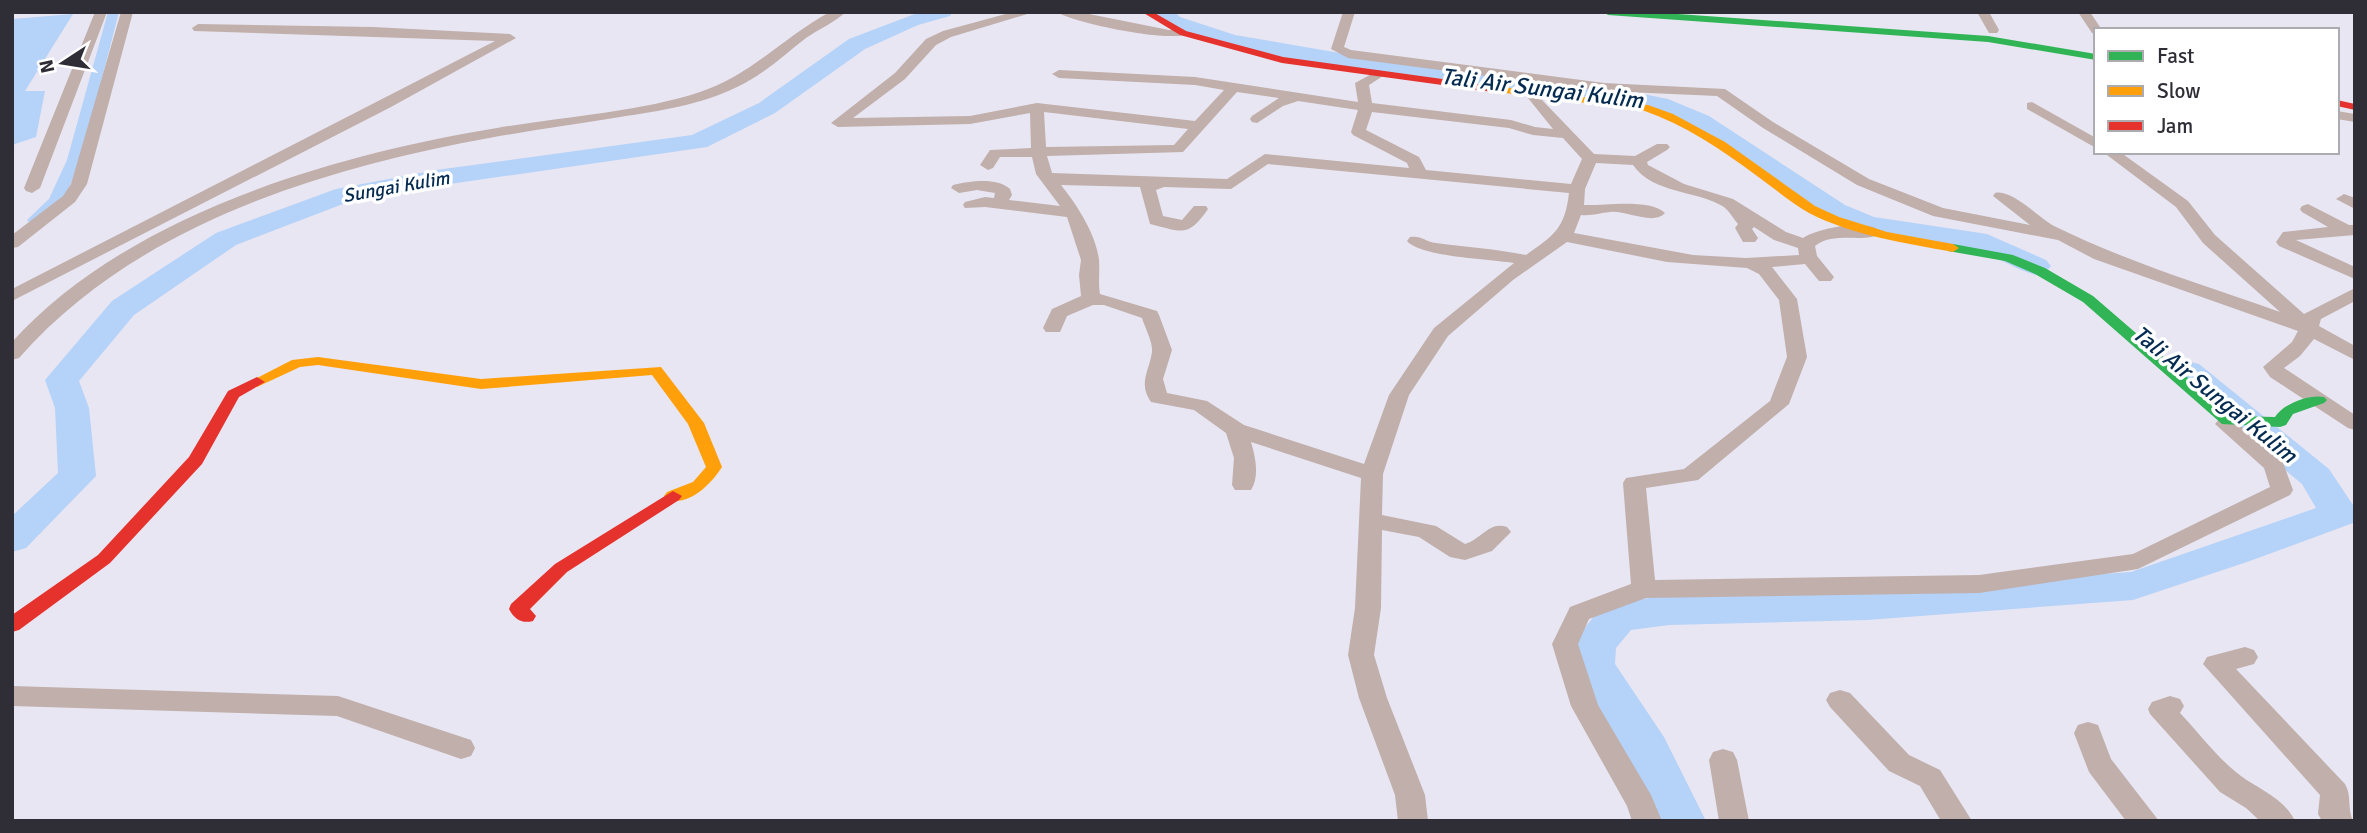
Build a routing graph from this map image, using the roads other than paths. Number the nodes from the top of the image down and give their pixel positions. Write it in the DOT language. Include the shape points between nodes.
graph roads {
  1 [pos="101,12"];
  2 [pos="127,12"];
  3 [pos="840,12"];
  4 [pos="1028,12"];
  5 [pos="1063,12"];
  6 [pos="1146,12"];
  7 [pos="1349,12"];
  8 [pos="1608,12"];
  9 [pos="1983,12"];
  10 [pos="2084,12"];
  11 [pos="1876,14"];
  12 [pos="198,28"];
  13 [pos="2095,28"];
  14 [pos="1993,30"];
  15 [pos="1882,31"];
  16 [pos="1182,33"];
  17 [pos="2094,57"];
  18 [pos="1059,74"];
  19 [pos="1379,74"];
  20 [pos="1235,86"];
  21 [pos="1531,86"];
  22 [pos="1296,97"];
  23 [pos="2032,106"];
  24 [pos="1037,107"];
  25 [pos="1366,107"];
  26 [pos="1257,119"];
  27 [pos="1197,126"];
  28 [pos="1564,134"];
  29 [pos="2094,143"];
  30 [pos="1662,148"];
  31 [pos="1039,153"];
  32 [pos="2113,154"];
  33 [pos="1590,158"];
  34 [pos="1638,161"];
  35 [pos="988,165"];
  36 [pos="1419,173"];
  37 [pos="1048,180"];
  38 [pos="1164,182"];
  39 [pos="32,188"];
  40 [pos="959,188"];
  41 [pos="2001,196"];
  42 [pos="1576,200"];
  43 [pos="1727,202"];
  44 [pos="999,204"];
  45 [pos="971,205"];
  46 [pos="1200,209"];
  47 [pos="2308,209"];
  48 [pos="1939,212"];
  49 [pos="1074,213"];
  50 [pos="1657,213"];
  51 [pos="1913,218"];
  52 [pos="2350,231"];
  53 [pos="1873,232"];
  54 [pos="1564,236"];
  55 [pos="2060,236"];
  56 [pos="1749,237"];
  57 [pos="1416,241"];
  58 [pos="12,243"];
  59 [pos="1807,251"];
  60 [pos="1531,261"];
  61 [pos="1752,264"];
  62 [pos="2355,274"];
  63 [pos="1825,277"];
  64 [pos="2355,293"];
  65 [pos="12,296"];
  66 [pos="1091,299"];
  67 [pos="1053,328"];
  68 [pos="2310,329"];
  69 [pos="12,354"];
  70 [pos="2355,354"];
  71 [pos="2319,400"];
  72 [pos="2232,421"];
  73 [pos="2355,424"];
  74 [pos="1236,430"];
  75 [pos="1372,474"];
  76 [pos="1242,485"];
  77 [pos="1371,521"];
  78 [pos="1499,532"];
  79 [pos="1644,589"];
  80 [pos="526,616"];
  81 [pos="12,625"];
  82 [pos="2245,657"];
  83 [pos="12,696"];
  84 [pos="1840,700"];
  85 [pos="2170,706"];
  86 [pos="2088,733"];
  87 [pos="461,748"];
  88 [pos="1723,760"];
  89 [pos="1413,821"];
  90 [pos="1647,821"];
  91 [pos="1734,821"];
  92 [pos="1957,821"];
  93 [pos="2144,821"];
  94 [pos="2280,821"];
  95 [pos="2338,821"];
  1 -- 39 [label="street"];
  2 -- 58 [label="street" via="79,184 69,200"];
  3 -- 69 [label="street" via="815,24 745,77 717,92 680,103 380,156 250,198 163,237 96,276 33,329"];
  4 -- 24 [label="street" via="931,42 900,76 838,123 970,120"];
  5 -- 16 [label="street"];
  6 -- 16 [label="street"];
  7 -- 21 [label="street" via="1337,49"];
  8 -- 15 [label="street"];
  9 -- 14 [label="street"];
  10 -- 13 [label="street"];
  11 -- 15 [label="street"];
  12 -- 65 [label="street" via="373,30 510,38"];
  15 -- 17 [label="street" via="2008,41"];
  16 -- 19 [label="street" via="1282,60"];
  18 -- 20 [label="street"];
  19 -- 21 [label="street"];
  19 -- 25 [label="street" via="1362,83"];
  20 -- 22 [label="street"];
  20 -- 27 [label="street"];
  21 -- 28 [label="street"];
  21 -- 48 [label="street" via="1722,90 1768,125 1863,182"];
  21 -- 53 [label="street" via="1669,116 1721,144 1811,209"];
  22 -- 25 [label="street"];
  22 -- 26 [label="street" via="1278,103"];
  23 -- 29 [label="street"];
  24 -- 27 [label="street"];
  24 -- 31 [label="street"];
  25 -- 28 [label="street"];
  25 -- 36 [label="street" via="1358,132 1414,160"];
  27 -- 31 [label="street" via="1178,149"];
  28 -- 33 [label="street"];
  30 -- 34 [label="street"];
  31 -- 35 [label="street" via="996,153"];
  31 -- 37 [label="street"];
  32 -- 68 [label="street" via="2182,204 2209,239"];
  33 -- 34 [label="street"];
  33 -- 42 [label="street"];
  34 -- 43 [label="street" via="1678,187"];
  36 -- 38 [label="street" via="1265,159 1231,184"];
  36 -- 42 [label="street"];
  37 -- 38 [label="street"];
  37 -- 49 [label="street"];
  38 -- 46 [label="street" via="1147,188 1156,220 1186,226"];
  40 -- 44 [label="street" via="1002,189"];
  41 -- 55 [label="street"];
  42 -- 50 [label="street" via="1597,211 1608,207"];
  42 -- 54 [label="street"];
  43 -- 56 [label="street" via="1743,216"];
  43 -- 59 [label="street"];
  44 -- 45 [label="street"];
  44 -- 49 [label="street"];
  47 -- 52 [label="street"];
  48 -- 51 [label="street"];
  48 -- 55 [label="street"];
  49 -- 66 [label="street" via="1090,260"];
  52 -- 62 [label="street" via="2290,236 2285,242"];
  53 -- 59 [label="street" via="1840,231 1815,237"];
  53 -- 72 [label="street" via="2008,258 2040,271 2088,299"];
  54 -- 60 [label="street"];
  54 -- 61 [label="street" via="1675,260"];
  55 -- 68 [label="street" via="2100,255"];
  57 -- 60 [label="street" via="1428,248 1482,251"];
  59 -- 61 [label="street" via="1799,262"];
  59 -- 63 [label="street"];
  60 -- 75 [label="street" via="1441,332 1399,396"];
  61 -- 79 [label="street" via="1765,270 1788,299 1797,357 1779,404 1725,449 1690,475 1634,483"];
  64 -- 68 [label="street" via="2312,316"];
  66 -- 67 [label="street" via="1059,313"];
  66 -- 74 [label="street" via="1150,315 1162,350 1153,379 1158,398 1200,405"];
  68 -- 70 [label="street"];
  68 -- 71 [label="street" via="2300,348 2273,367"];
  71 -- 72 [label="street" via="2287,411 2280,422"];
  71 -- 73 [label="street"];
  72 -- 79 [label="street" via="2226,424 2274,465 2282,490 2138,561 1979,583"];
  74 -- 75 [label="street"];
  74 -- 76 [label="street" via="1245,458"];
  75 -- 77 [label="street"];
  77 -- 78 [label="street" via="1437,536 1455,551 1470,552 1488,544"];
  77 -- 89 [label="street" via="1361,655 1410,795"];
  79 -- 90 [label="street" via="1579,613 1565,645 1585,706"];
  80 -- 81 [label="street" via="518,609 561,568 664,500 699,486 714,467 689,412 656,370 481,384 318,361 297,363 233,394 196,460 152,510 104,559"];
  82 -- 95 [label="street" via="2216,664 2335,792 2333,814"];
  83 -- 87 [label="street" via="338,706"];
  84 -- 92 [label="street" via="1899,763 1930,778"];
  85 -- 94 [label="street" via="2162,709 2164,714 2210,765"];
  86 -- 93 [label="street" via="2099,764"];
  88 -- 91 [label="street"];
}
